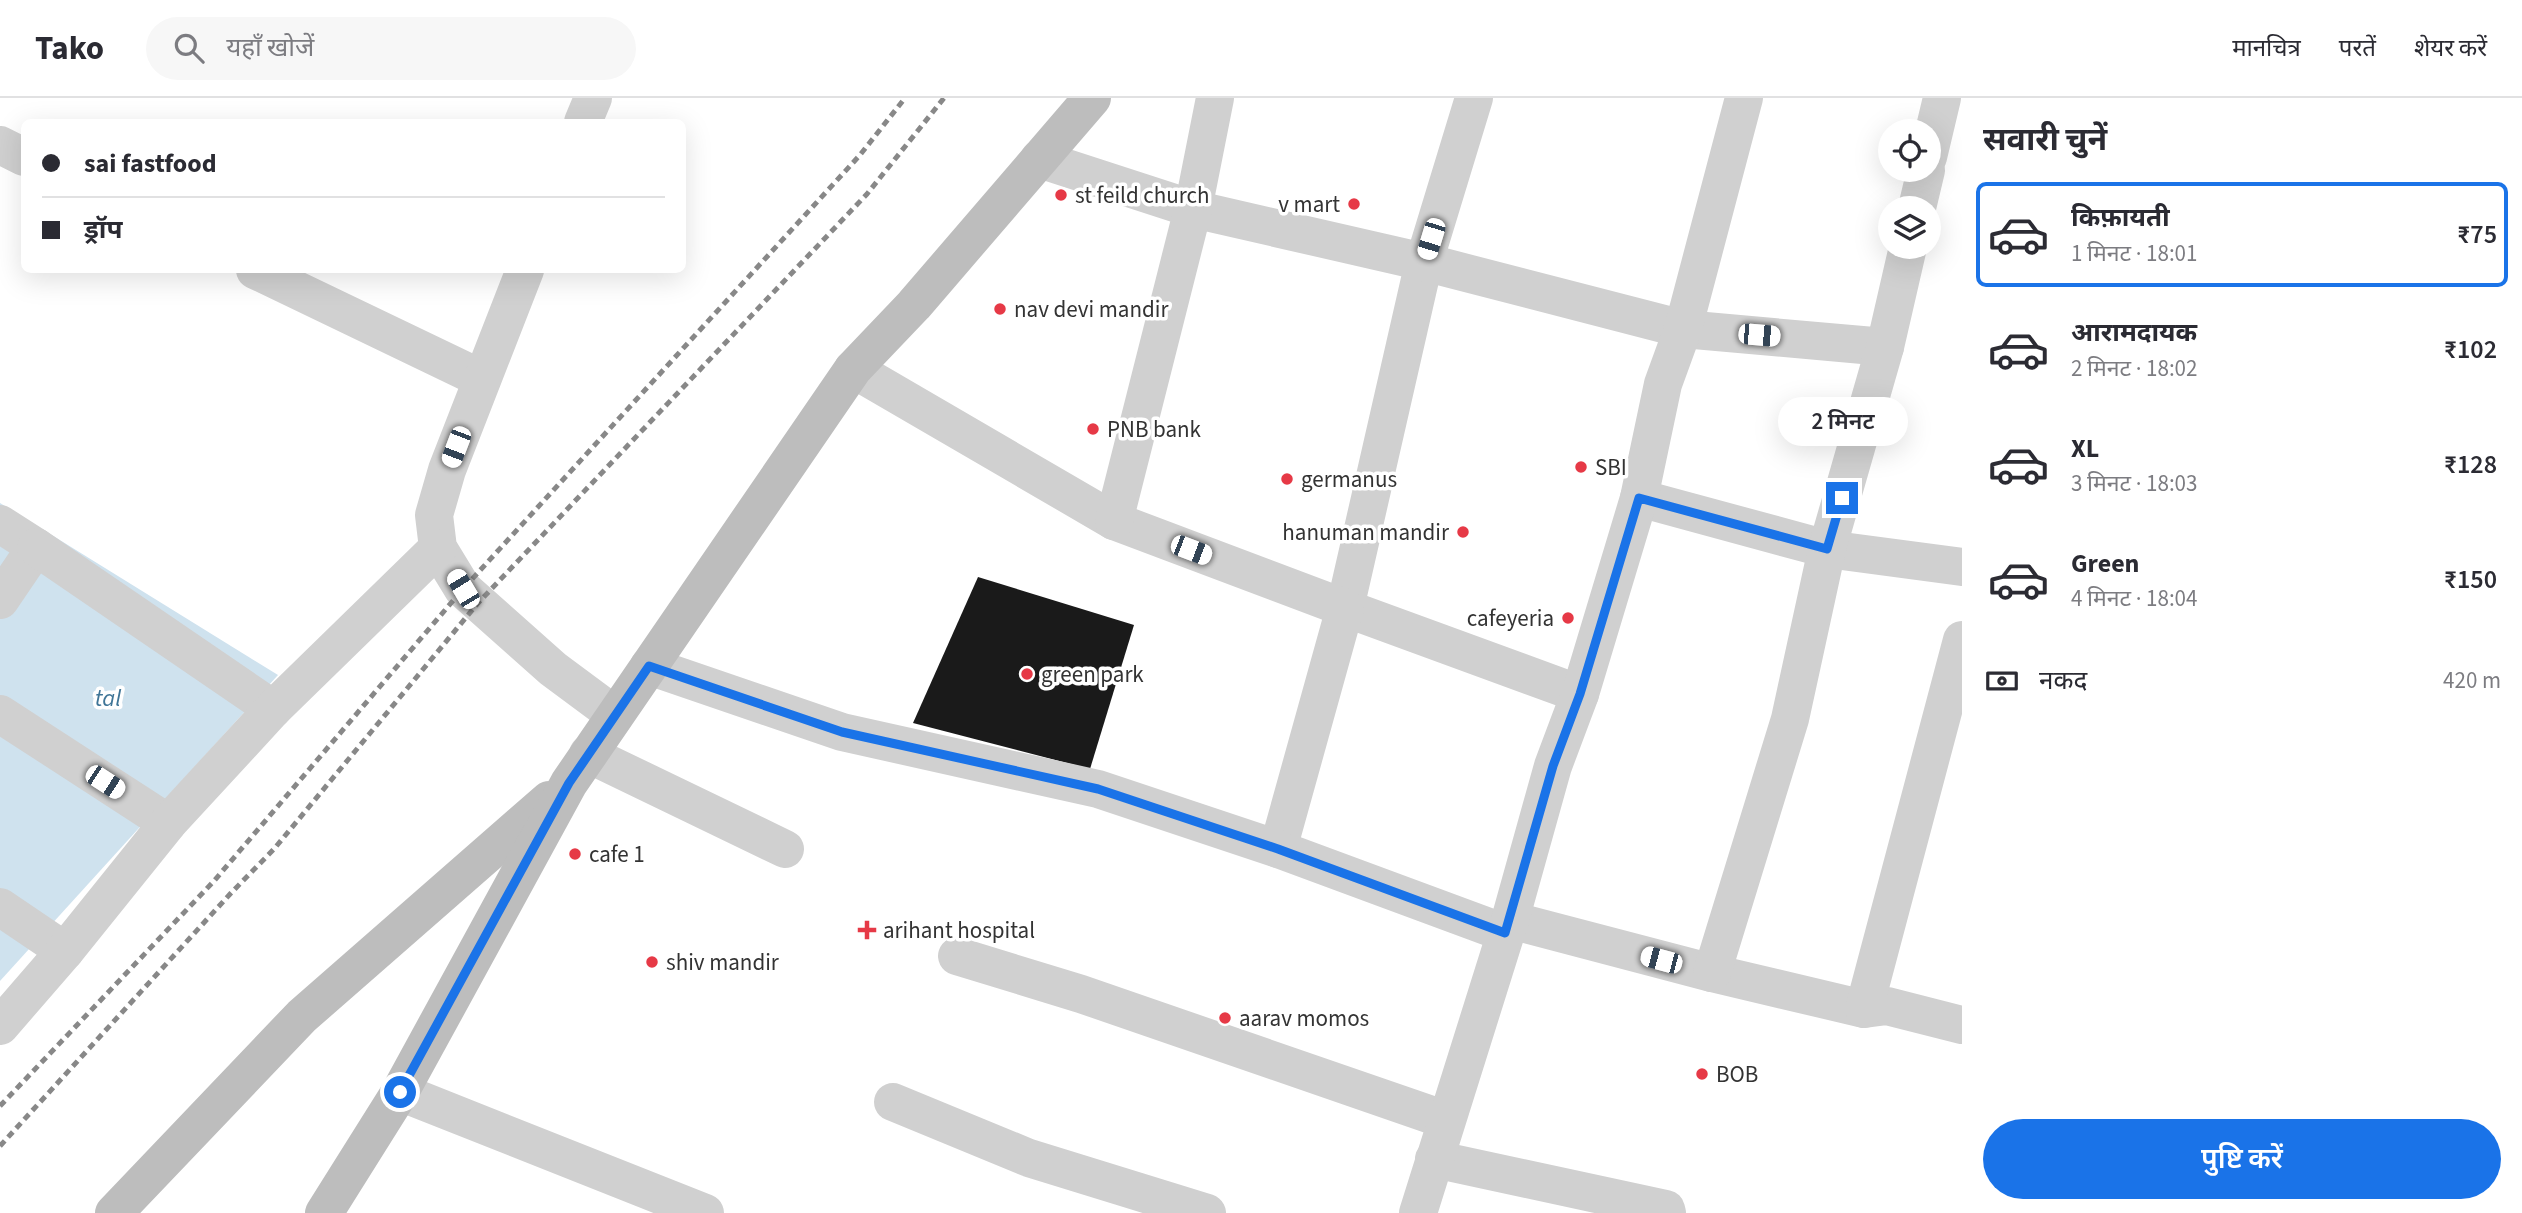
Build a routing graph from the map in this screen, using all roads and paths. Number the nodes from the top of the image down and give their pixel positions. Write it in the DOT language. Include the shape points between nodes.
graph roads {
  1 [pos="593,98"];
  2 [pos="1092,98"];
  3 [pos="1215,98"];
  4 [pos="1474,98"];
  5 [pos="1744,98"];
  6 [pos="1942,98"];
  7 [pos="584,119"];
  8 [pos="1937,119"];
  9 [pos="0,145"];
  10 [pos="21,156"];
  11 [pos="1039,159"];
  12 [pos="1193,209"];
  13 [pos="1905,259"];
  14 [pos="1424,262"];
  15 [pos="261,273"];
  16 [pos="524,273"];
  17 [pos="1683,329"];
  18 [pos="1885,347"];
  19 [pos="853,369"];
  20 [pos="482,379"];
  21 [pos="1639,498"];
  22 [pos="1114,521"];
  23 [pos="0,524"];
  24 [pos="36,547"];
  25 [pos="438,548"];
  26 [pos="1827,549"];
  27 [pos="1962,567"];
  28 [pos="0,600"];
  29 [pos="1345,608"];
  30 [pos="1962,640"];
  31 [pos="649,666"];
  32 [pos="1580,694"];
  33 [pos="1955,696"];
  34 [pos="273,709"];
  35 [pos="0,714"];
  36 [pos="615,715"];
  37 [pos="578,768"];
  38 [pos="169,823"];
  39 [pos="785,849"];
  40 [pos="1278,849"];
  41 [pos="0,907"];
  42 [pos="1508,927"];
  43 [pos="65,951"];
  44 [pos="957,956"];
  45 [pos="1712,973"];
  46 [pos="1864,1009"];
  47 [pos="1962,1025"];
  48 [pos="0,1026"];
  49 [pos="400,1092"];
  50 [pos="893,1102"];
  51 [pos="1446,1120"];
  52 [pos="1434,1159"];
  53 [pos="1672,1212"];
  54 [pos="114,1213"];
  55 [pos="324,1213"];
  56 [pos="705,1213"];
  57 [pos="1208,1213"];
  58 [pos="1418,1213"];
  1 -- 7 [label="street"];
  2 -- 11 [label="street"];
  3 -- 12 [label="street"];
  4 -- 14 [label="street"];
  5 -- 17 [label="street"];
  6 -- 8 [label="street"];
  9 -- 10 [label="street"];
  11 -- 12 [label="street"];
  11 -- 19 [label="street"];
  12 -- 14 [label="street"];
  12 -- 22 [label="street"];
  13 -- 18 [label="street"];
  14 -- 17 [label="street"];
  14 -- 29 [label="street"];
  15 -- 20 [label="street"];
  16 -- 20 [label="street"];
  17 -- 18 [label="street"];
  17 -- 21 [label="street" via="1663,384"];
  18 -- 26 [label="street"];
  19 -- 22 [label="street"];
  19 -- 31 [label="street"];
  20 -- 25 [label="street" via="435,515"];
  21 -- 26 [label="street"];
  21 -- 32 [label="street"];
  22 -- 29 [label="street"];
  23 -- 24 [label="street"];
  24 -- 28 [label="street"];
  24 -- 34 [label="street"];
  25 -- 34 [label="street"];
  25 -- 36 [label="street" via="463,589 553,669"];
  26 -- 27 [label="street"];
  26 -- 45 [label="street" via="1790,719"];
  29 -- 32 [label="street"];
  29 -- 40 [label="street"];
  30 -- 33 [label="street"];
  31 -- 36 [label="street"];
  31 -- 40 [label="street" via="842,732 1098,789"];
  32 -- 42 [label="street" via="1553,766"];
  33 -- 46 [label="street"];
  34 -- 38 [label="street"];
  35 -- 38 [label="street"];
  36 -- 37 [label="street"];
  37 -- 39 [label="street"];
  37 -- 49 [label="street"];
  37 -- 54 [label="street" via="302,1016"];
  38 -- 43 [label="street"];
  40 -- 42 [label="street"];
  41 -- 43 [label="street"];
  42 -- 45 [label="street"];
  42 -- 51 [label="street"];
  43 -- 48 [label="street"];
  44 -- 51 [label="street"];
  45 -- 46 [label="street"];
  46 -- 47 [label="street" via="1887,1006"];
  49 -- 55 [label="street"];
  49 -- 56 [label="street"];
  50 -- 57 [label="street" via="1028,1158"];
  51 -- 52 [label="street"];
  52 -- 53 [label="street"];
  52 -- 58 [label="street"];
}
